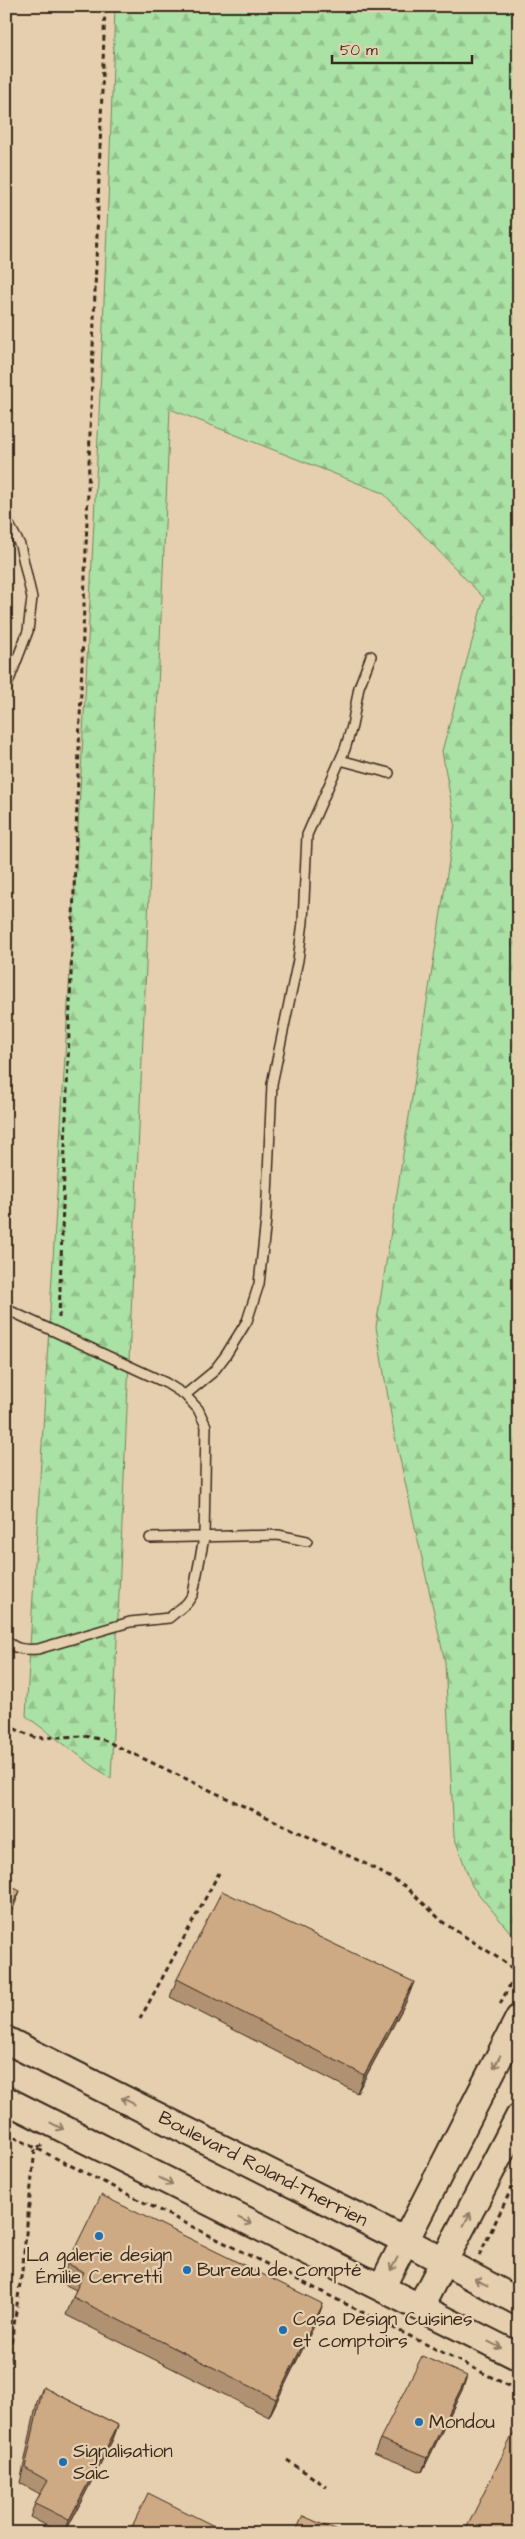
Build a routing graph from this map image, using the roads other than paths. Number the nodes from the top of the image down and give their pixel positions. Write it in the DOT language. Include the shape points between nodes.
graph roads {
  1 [pos="6,520"];
  2 [pos="372,656"];
  3 [pos="6,688"];
  4 [pos="340,760"];
  5 [pos="389,773"];
  6 [pos="6,1309"];
  7 [pos="185,1395"];
  8 [pos="150,1538"];
  9 [pos="204,1538"];
  10 [pos="307,1540"];
  11 [pos="6,1639"];
  12 [pos="510,2010"];
  13 [pos="6,2040"];
  14 [pos="6,2100"];
  15 [pos="519,2117"];
  16 [pos="406,2241"];
  17 [pos="444,2262"];
  18 [pos="381,2288"];
  19 [pos="519,2302"];
  20 [pos="420,2307"];
  21 [pos="519,2357"];
  1 -- 3 [label="lane" via="20,545 32,598 28,631"];
  2 -- 4 [label="lane" via="359,687 352,726"];
  4 -- 5 [label="lane"];
  4 -- 7 [label="lane" via="308,835 298,960 272,1084 266,1219 259,1284 248,1321 226,1355 213,1372"];
  6 -- 7 [label="lane" via="166,1383"];
  7 -- 9 [label="lane" via="198,1409 206,1426"];
  8 -- 9 [label="lane"];
  9 -- 10 [label="lane" via="278,1535"];
  9 -- 11 [label="lane" via="192,1594 187,1603 169,1618 130,1622 38,1649 24,1650 12,1646"];
  12 -- 16 [label="main road, one-way"];
  16 -- 13 [label="main road, Boulevard Roland-Therrien, one-way"];
  14 -- 18 [label="main road, one-way"];
  17 -- 15 [label="main road, one-way"];
  16 -- 17 [label="main road, Boulevard Roland-Therrien"];
  16 -- 18 [label="main road, one-way"];
  19 -- 17 [label="main road, Boulevard Roland-Therrien, one-way"];
  17 -- 20 [label="main road"];
  18 -- 20 [label="main road"];
  20 -- 21 [label="main road, one-way"];
}
